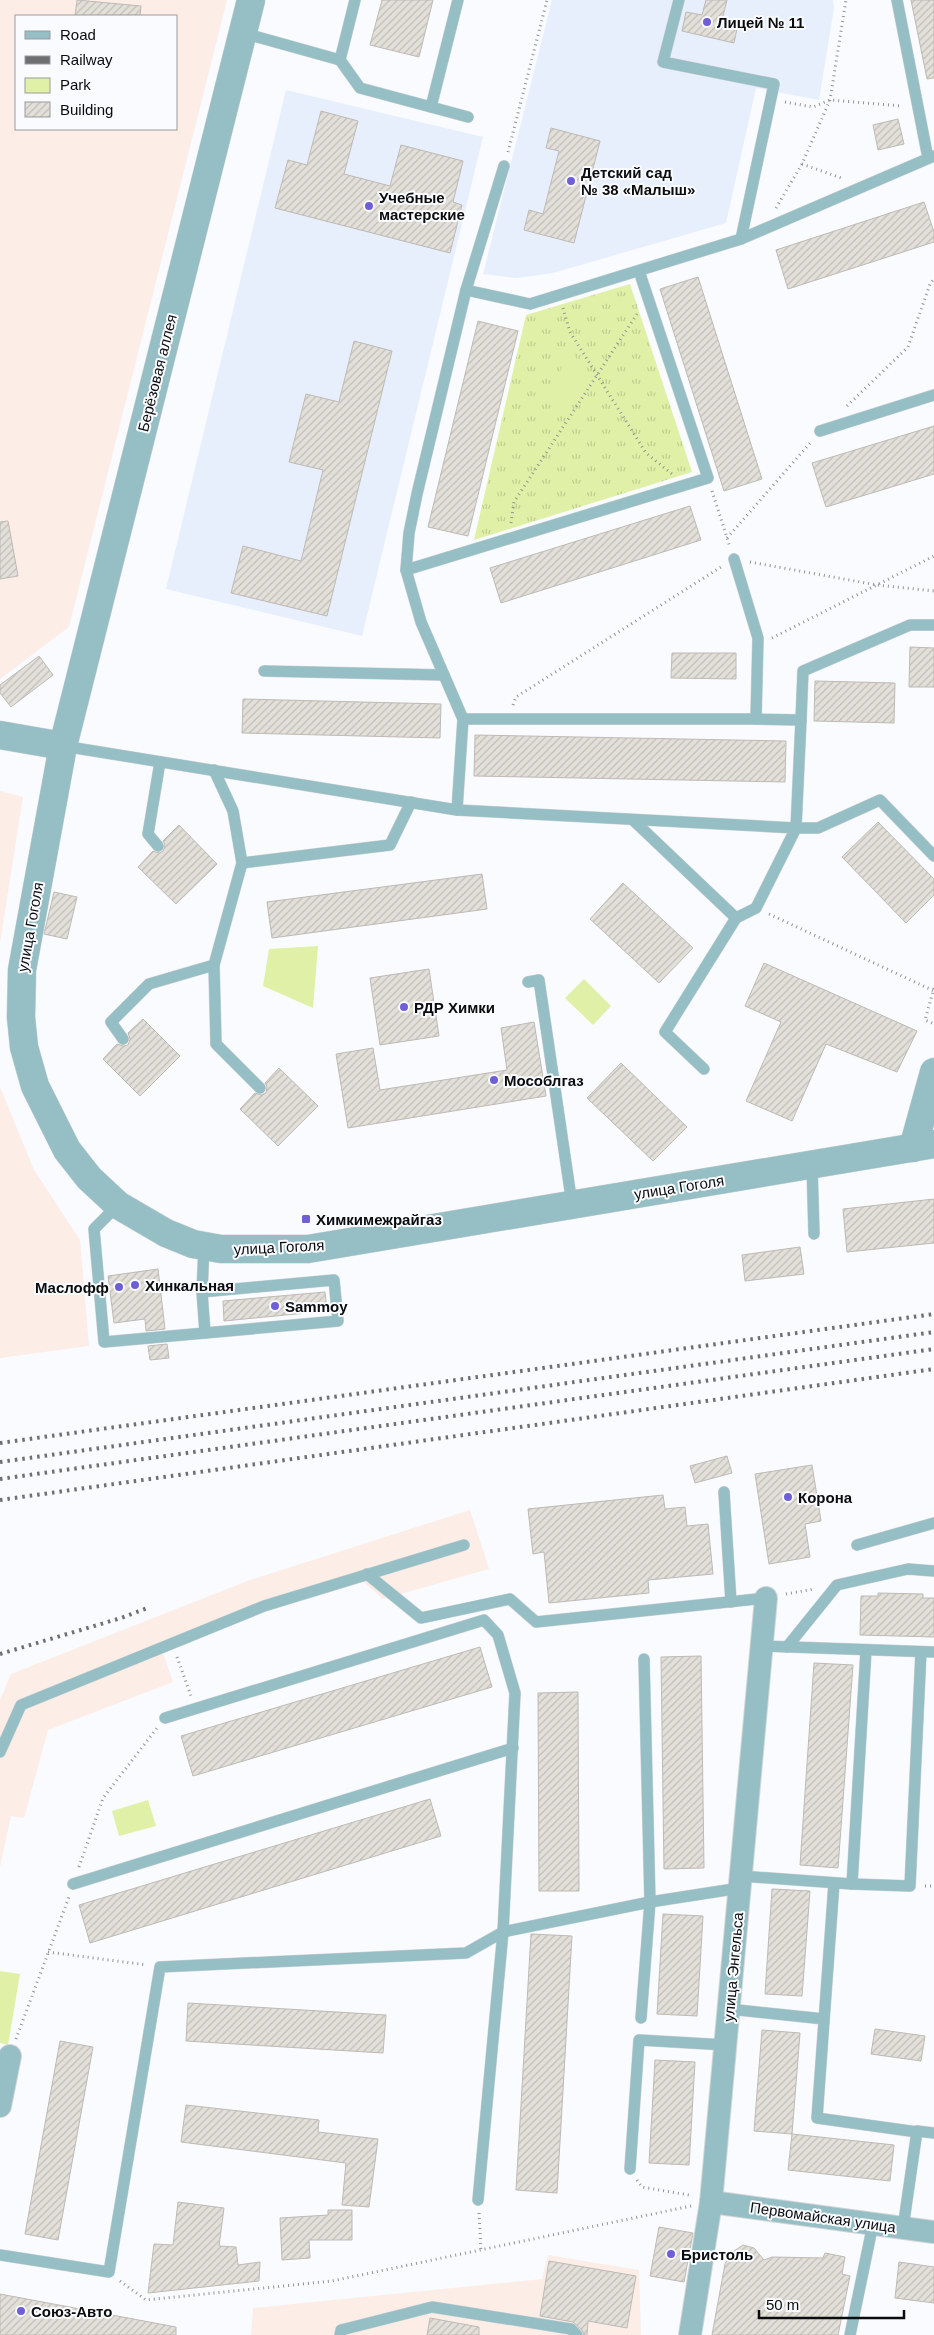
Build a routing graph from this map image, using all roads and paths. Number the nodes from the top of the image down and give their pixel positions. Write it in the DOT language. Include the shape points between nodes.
graph roads {
  1 [pos="251,0"];
  2 [pos="355,0"];
  3 [pos="458,0"];
  4 [pos="546,0"];
  5 [pos="679,0"];
  6 [pos="846,0"];
  7 [pos="898,0"];
  8 [pos="243,32"];
  9 [pos="340,60"];
  10 [pos="770,100"];
  11 [pos="830,100"];
  12 [pos="431,106"];
  13 [pos="918,106"];
  14 [pos="468,117"];
  15 [pos="931,157"];
  16 [pos="802,164"];
  17 [pos="504,166"];
  18 [pos="864,186"];
  19 [pos="762,230"];
  20 [pos="741,239"];
  21 [pos="639,272"];
  22 [pos="466,290"];
  23 [pos="559,295"];
  24 [pos="648,299"];
  25 [pos="596,376"];
  26 [pos="934,395"];
  27 [pos="820,431"];
  28 [pos="708,478"];
  29 [pos="686,485"];
  30 [pos="510,539"];
  31 [pos="934,556"];
  32 [pos="734,559"];
  33 [pos="406,570"];
  34 [pos="877,585"];
  35 [pos="934,591"];
  36 [pos="934,625"];
  37 [pos="758,645"];
  38 [pos="264,671"];
  39 [pos="444,675"];
  40 [pos="463,720"];
  41 [pos="508,720"];
  42 [pos="756,720"];
  43 [pos="801,720"];
  44 [pos="0,736"];
  45 [pos="63,746"];
  46 [pos="160,762"];
  47 [pos="214,770"];
  48 [pos="411,802"];
  49 [pos="457,810"];
  50 [pos="633,820"];
  51 [pos="796,828"];
  52 [pos="158,846"];
  53 [pos="934,856"];
  54 [pos="242,863"];
  55 [pos="756,908"];
  56 [pos="736,918"];
  57 [pos="214,965"];
  58 [pos="528,982"];
  59 [pos="934,990"];
  60 [pos="934,1024"];
  61 [pos="123,1038"];
  62 [pos="704,1070"];
  63 [pos="934,1072"];
  64 [pos="260,1088"];
  65 [pos="927,1150"];
  66 [pos="812,1165"];
  67 [pos="572,1204"];
  68 [pos="118,1205"];
  69 [pos="814,1234"];
  70 [pos="204,1246"];
  71 [pos="202,1292"];
  72 [pos="205,1333"];
  73 [pos="724,1492"];
  74 [pos="934,1523"];
  75 [pos="464,1544"];
  76 [pos="857,1545"];
  77 [pos="934,1571"];
  78 [pos="367,1574"];
  79 [pos="837,1585"];
  80 [pos="766,1598"];
  81 [pos="731,1602"];
  82 [pos="172,1644"];
  83 [pos="762,1646"];
  84 [pos="787,1647"];
  85 [pos="866,1650"];
  86 [pos="921,1652"];
  87 [pos="934,1652"];
  88 [pos="644,1660"];
  89 [pos="196,1708"];
  90 [pos="165,1718"];
  91 [pos="513,1748"];
  92 [pos="0,1752"];
  93 [pos="740,1882"];
  94 [pos="834,1883"];
  95 [pos="74,1884"];
  96 [pos="852,1884"];
  97 [pos="650,1902"];
  98 [pos="502,1932"];
  99 [pos="48,1952"];
  100 [pos="160,1967"];
  101 [pos="729,2009"];
  102 [pos="641,2018"];
  103 [pos="824,2019"];
  104 [pos="726,2045"];
  105 [pos="10,2056"];
  106 [pos="0,2106"];
  107 [pos="917,2132"];
  108 [pos="934,2133"];
  109 [pos="630,2169"];
  110 [pos="712,2195"];
  111 [pos="478,2200"];
  112 [pos="873,2224"];
  113 [pos="903,2228"];
  114 [pos="934,2232"];
  115 [pos="481,2250"];
  116 [pos="0,2254"];
  117 [pos="109,2272"];
  118 [pos="340,2335"];
  119 [pos="577,2335"];
  120 [pos="690,2335"];
  121 [pos="850,2335"];
  1 -- 8 [label="street, Берёзовая аллея"];
  2 -- 9 [label="lane"];
  3 -- 12 [label="lane"];
  4 -- 17 [label="path"];
  5 -- 10 [label="lane" via="663,62 774,84"];
  6 -- 11 [label="path"];
  7 -- 13 [label="lane"];
  8 -- 9 [label="lane"];
  8 -- 45 [label="street, Берёзовая аллея"];
  9 -- 12 [label="lane" via="360,88"];
  10 -- 11 [label="path" via="813,107"];
  10 -- 20 [label="lane"];
  11 -- 13 [label="path"];
  11 -- 16 [label="path"];
  12 -- 14 [label="lane"];
  13 -- 15 [label="lane"];
  15 -- 18 [label="lane"];
  16 -- 18 [label="path"];
  16 -- 19 [label="path"];
  17 -- 22 [label="lane"];
  18 -- 19 [label="lane"];
  19 -- 20 [label="lane"];
  20 -- 21 [label="lane"];
  21 -- 23 [label="lane"];
  21 -- 24 [label="lane"];
  22 -- 23 [label="lane" via="530,304"];
  22 -- 33 [label="lane" via="409,533"];
  23 -- 25 [label="path" via="570,332"];
  24 -- 25 [label="path"];
  24 -- 28 [label="lane"];
  25 -- 29 [label="path" via="646,453"];
  25 -- 30 [label="path" via="514,502"];
  26 -- 27 [label="lane"];
  28 -- 29 [label="lane"];
  28 -- 32 [label="path"];
  29 -- 30 [label="lane"];
  30 -- 33 [label="lane"];
  31 -- 34 [label="path"];
  32 -- 34 [label="path"];
  32 -- 37 [label="lane"];
  32 -- 41 [label="path" via="516,697"];
  33 -- 39 [label="lane" via="421,622"];
  34 -- 35 [label="path"];
  34 -- 37 [label="path"];
  36 -- 43 [label="lane" via="910,625 803,671"];
  37 -- 42 [label="lane"];
  38 -- 39 [label="lane"];
  39 -- 40 [label="lane"];
  40 -- 41 [label="lane"];
  40 -- 49 [label="lane"];
  41 -- 42 [label="lane"];
  42 -- 43 [label="lane"];
  43 -- 51 [label="lane"];
  44 -- 45 [label="street"];
  45 -- 46 [label="lane"];
  45 -- 68 [label="street, улица Гоголя" via="22,970 24,1047 35,1086 67,1150 89,1178"];
  46 -- 47 [label="lane"];
  46 -- 52 [label="lane" via="148,834"];
  47 -- 48 [label="lane"];
  47 -- 54 [label="lane" via="233,811"];
  48 -- 49 [label="lane"];
  48 -- 54 [label="lane" via="390,845"];
  49 -- 50 [label="lane"];
  50 -- 51 [label="lane"];
  50 -- 56 [label="lane"];
  51 -- 53 [label="lane" via="818,828 880,800"];
  51 -- 55 [label="lane"];
  54 -- 57 [label="lane"];
  55 -- 56 [label="lane"];
  55 -- 59 [label="path"];
  56 -- 62 [label="lane" via="665,1032"];
  57 -- 61 [label="lane" via="149,984 111,1022"];
  57 -- 64 [label="lane" via="216,1044"];
  58 -- 67 [label="lane" via="539,980"];
  59 -- 60 [label="path" via="925,1020"];
  63 -- 65 [label="street"];
  65 -- 66 [label="street, улица Гоголя"];
  66 -- 67 [label="street, улица Гоголя"];
  66 -- 69 [label="lane"];
  67 -- 70 [label="street, улица Гоголя" via="308,1248 247,1250"];
  68 -- 70 [label="street, улица Гоголя" via="166,1233"];
  68 -- 72 [label="lane" via="94,1229 104,1342"];
  70 -- 71 [label="lane"];
  71 -- 72 [label="lane"];
  71 -- 72 [label="lane" via="334,1280 338,1321"];
  73 -- 81 [label="lane"];
  74 -- 76 [label="lane"];
  75 -- 78 [label="lane"];
  77 -- 79 [label="lane" via="908,1569"];
  78 -- 81 [label="lane" via="421,1618 510,1599 536,1622"];
  78 -- 82 [label="lane" via="264,1606"];
  79 -- 80 [label="path"];
  79 -- 84 [label="lane"];
  80 -- 81 [label="lane"];
  80 -- 83 [label="street, улица Энгельса"];
  82 -- 89 [label="path"];
  82 -- 92 [label="lane" via="21,1705"];
  83 -- 84 [label="lane"];
  83 -- 93 [label="street, улица Энгельса"];
  84 -- 85 [label="lane"];
  85 -- 86 [label="lane"];
  85 -- 96 [label="lane"];
  86 -- 87 [label="lane"];
  86 -- 96 [label="lane" via="910,1886"];
  88 -- 97 [label="lane"];
  89 -- 90 [label="lane"];
  89 -- 91 [label="lane" via="484,1620 498,1635 515,1693"];
  91 -- 95 [label="lane"];
  91 -- 98 [label="lane"];
  93 -- 94 [label="lane"];
  93 -- 97 [label="lane"];
  93 -- 101 [label="street, улица Энгельса"];
  94 -- 96 [label="lane"];
  94 -- 103 [label="lane"];
  97 -- 98 [label="lane"];
  97 -- 102 [label="lane"];
  98 -- 100 [label="lane" via="466,1953"];
  98 -- 111 [label="lane"];
  99 -- 100 [label="path"];
  100 -- 117 [label="lane"];
  101 -- 103 [label="lane"];
  101 -- 104 [label="street, улица Энгельса"];
  103 -- 107 [label="lane" via="817,2118"];
  104 -- 109 [label="lane" via="639,2040"];
  104 -- 110 [label="street, улица Энгельса"];
  105 -- 106 [label="street"];
  107 -- 108 [label="lane"];
  107 -- 113 [label="lane"];
  109 -- 110 [label="path" via="642,2187 689,2195 690,2188"];
  110 -- 112 [label="street, Первомайская улица"];
  110 -- 115 [label="path"];
  110 -- 120 [label="street, улица Энгельса"];
  111 -- 115 [label="path"];
  112 -- 113 [label="street, Первомайская улица"];
  112 -- 121 [label="lane"];
  113 -- 114 [label="street, Первомайская улица"];
  115 -- 117 [label="path" via="332,2281 146,2300"];
  116 -- 117 [label="lane"];
  118 -- 119 [label="lane" via="341,2330 432,2307 571,2330"];
}
